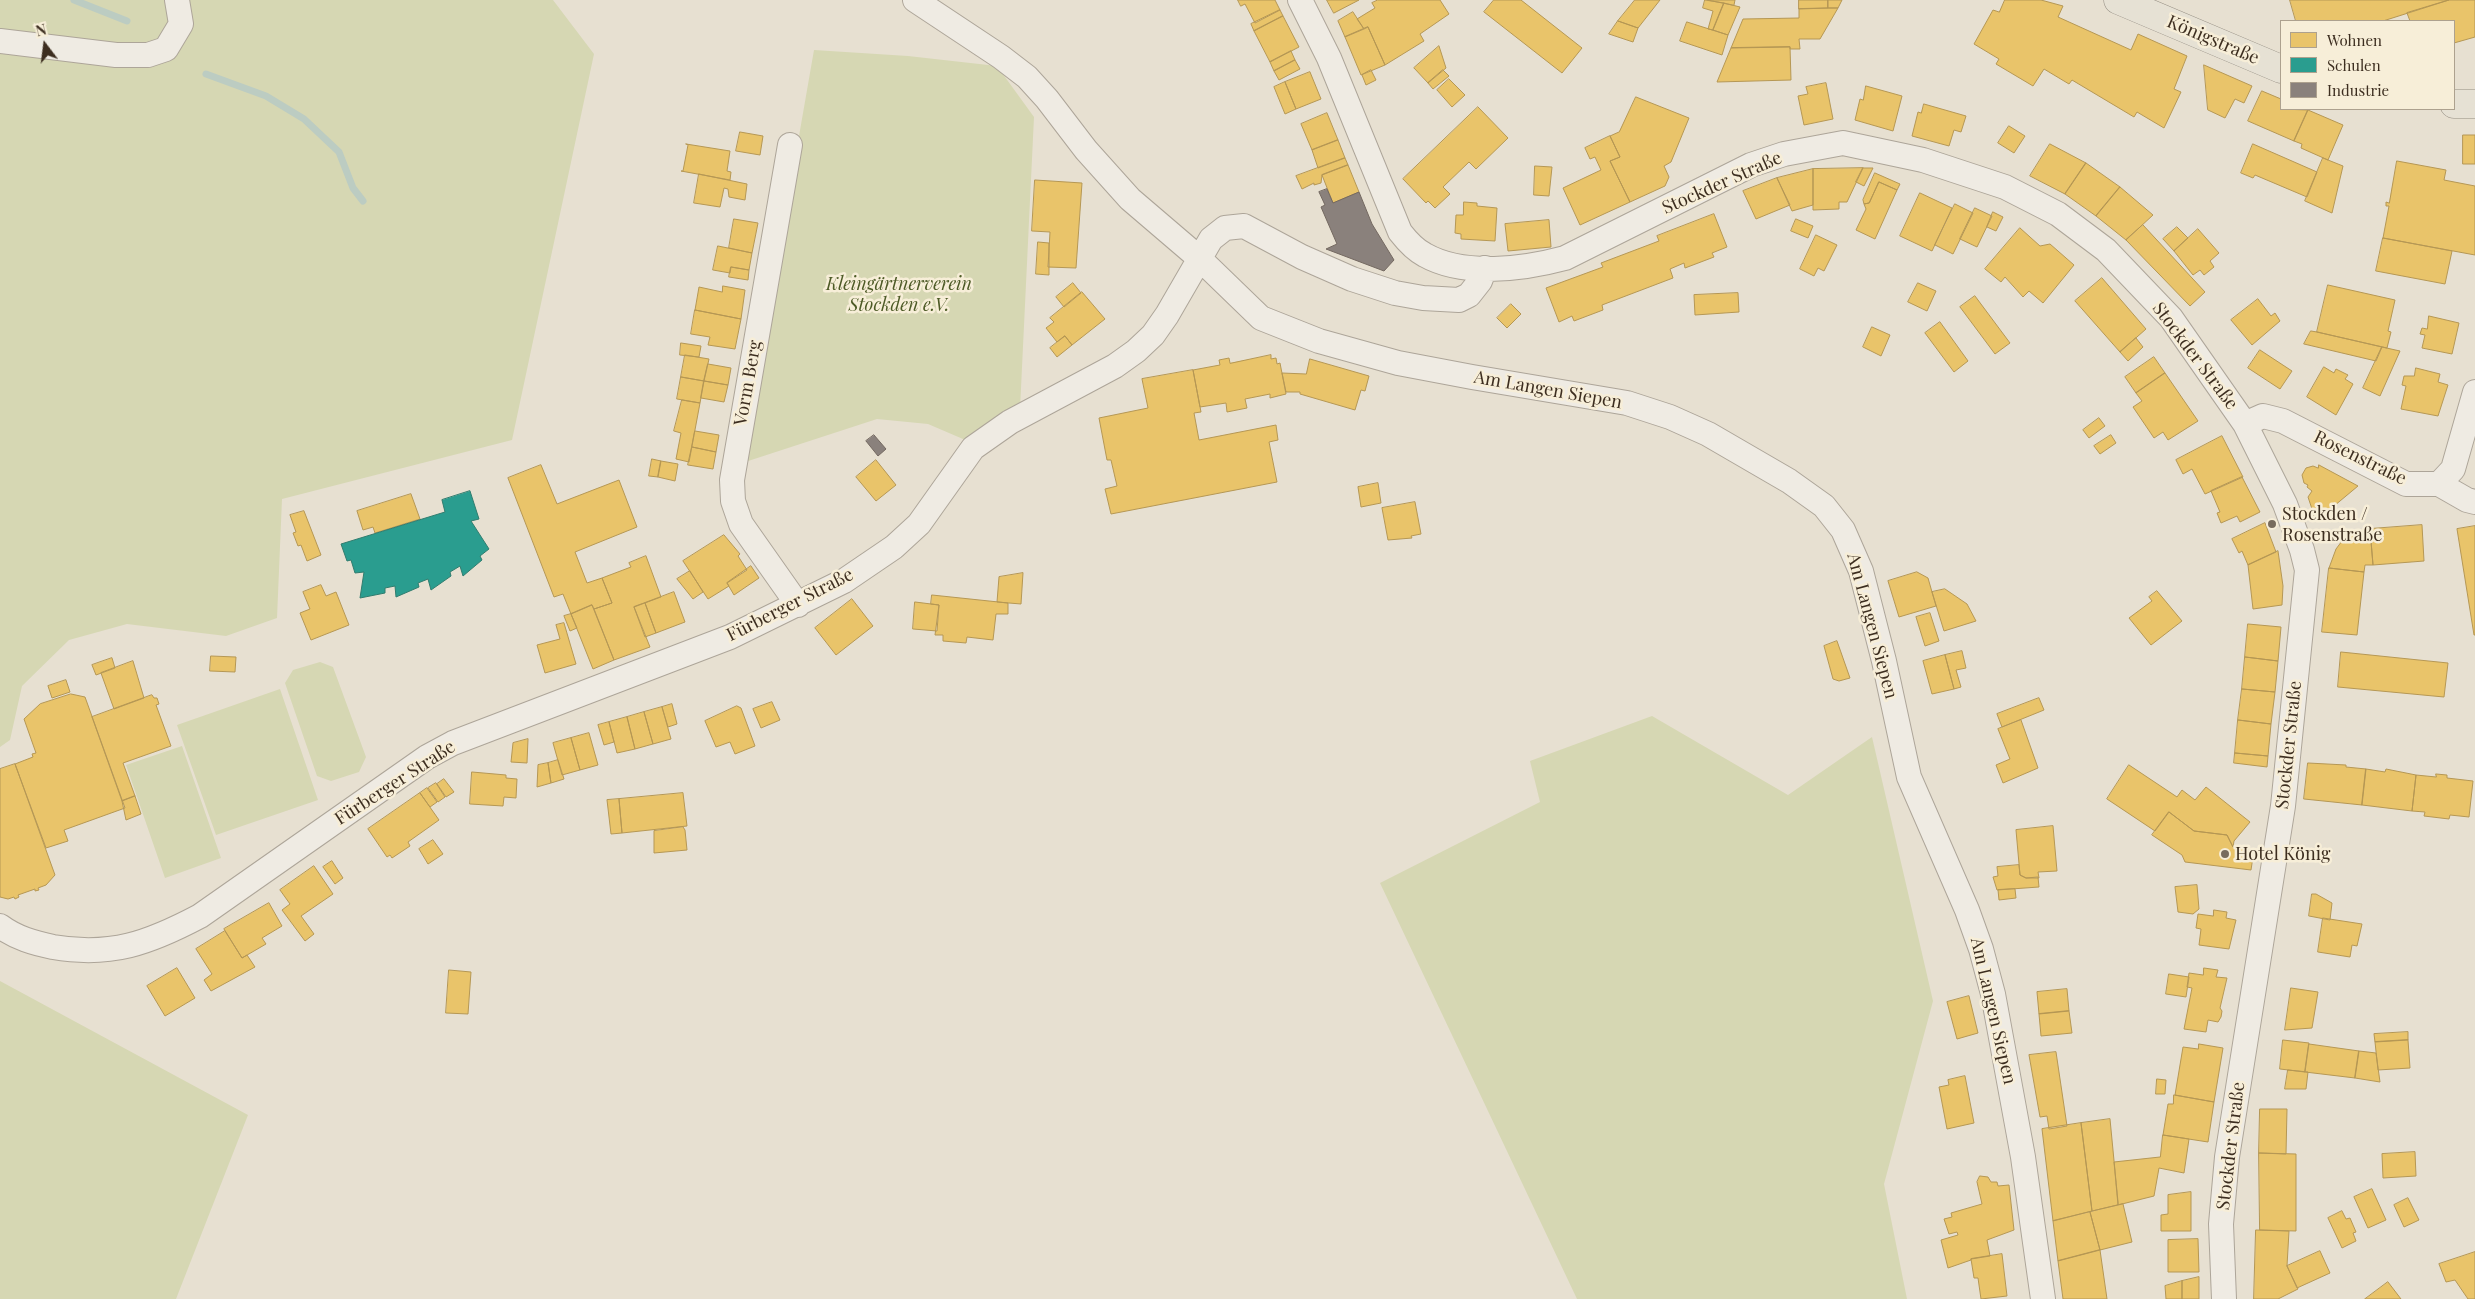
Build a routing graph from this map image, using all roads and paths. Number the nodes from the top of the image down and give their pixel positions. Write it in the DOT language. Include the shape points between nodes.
graph roads {
  1 [pos="177,0"];
  2 [pos="915,0"];
  3 [pos="1300,0"];
  4 [pos="2118,0"];
  5 [pos="0,41"];
  6 [pos="2280,69"];
  7 [pos="2455,104"];
  8 [pos="2475,104"];
  9 [pos="790,145"];
  10 [pos="1199,258"];
  11 [pos="1485,268"];
  12 [pos="2475,392"];
  13 [pos="2245,424"];
  14 [pos="2439,484"];
  15 [pos="2475,502"];
  16 [pos="798,605"];
  17 [pos="0,926"];
  18 [pos="2044,1299"];
  19 [pos="2224,1299"];
  1 -- 5 [label="street" via="181,24 166,49 148,55 116,55"];
  2 -- 10 [label="street, Am Langen Siepen" via="1027,77 1130,199"];
  3 -- 11 [label="street, Stockder Straße" via="1329,58 1400,232 1425,255 1444,263"];
  4 -- 6 [label="main road, Königstraße"];
  7 -- 8 [label="main road"];
  9 -- 16 [label="street, Vorm Berg" via="732,480 733,501 741,524"];
  10 -- 11 [label="street, Fürberger Straße" via="1211,239 1225,228 1244,226 1352,279 1423,298 1460,300 1469,295 1480,281"];
  10 -- 16 [label="street, Fürberger Straße" via="1167,315 1136,352 1010,422 973,448 930,511 894,547 844,581"];
  10 -- 18 [label="street, Am Langen Siepen" via="1261,318 1318,341 1398,363 1627,403 1670,417 1708,434 1790,481 1824,506 1835,519 1861,570 1909,777 1981,949 1993,994 2023,1157"];
  11 -- 13 [label="street, Stockder Straße" via="1533,266 1565,258 1751,166 1784,154 1843,143 1866,146 2005,186 2058,214 2106,250 2170,318"];
  12 -- 14 [label="street" via="2453,469"];
  13 -- 14 [label="street, Rosenstraße" via="2262,416 2283,420 2406,484"];
  13 -- 19 [label="street, Stockder Straße" via="2285,504 2307,570 2283,806 2227,1157 2221,1224"];
  14 -- 15 [label="street, Rosenstraße"];
  16 -- 17 [label="street, Fürberger Straße" via="730,637 446,747 427,757 227,898 168,933 130,946 88,951 32,943"];
}
